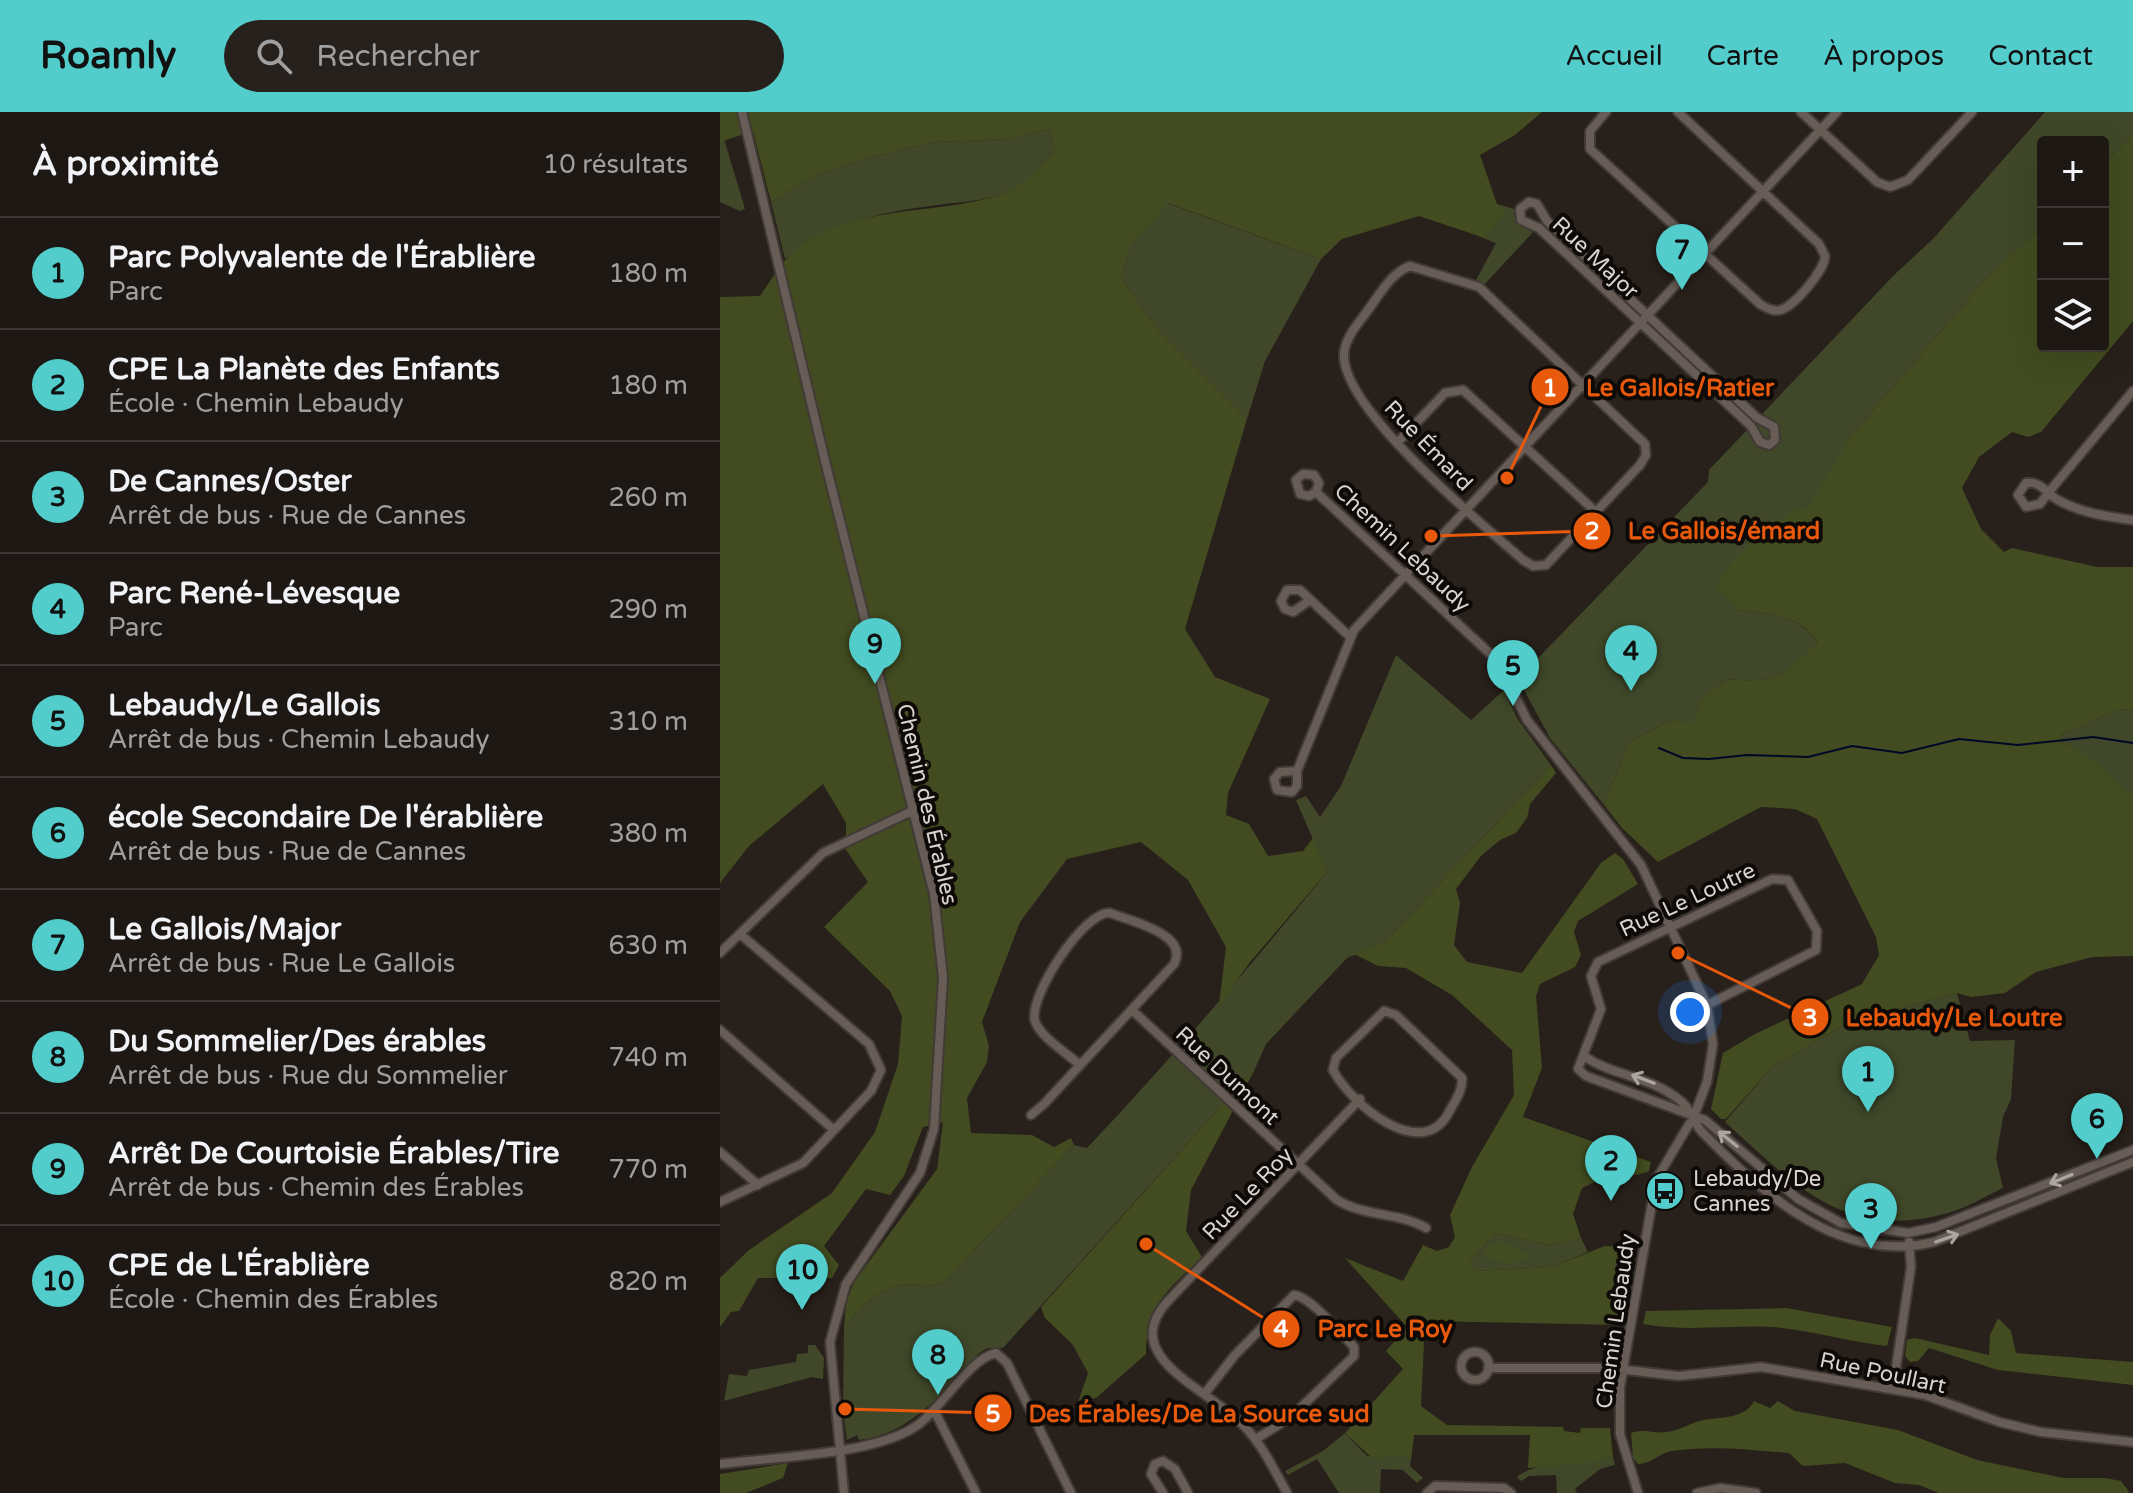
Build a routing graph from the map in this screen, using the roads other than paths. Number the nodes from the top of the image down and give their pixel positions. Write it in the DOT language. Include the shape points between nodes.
graph roads {
  1 [pos="742,112"];
  2 [pos="1606,112"];
  3 [pos="1678,112"];
  4 [pos="1801,112"];
  5 [pos="1837,112"];
  6 [pos="1972,112"];
  7 [pos="1820,130"];
  8 [pos="1763,192"];
  9 [pos="1704,255"];
  10 [pos="1648,316"];
  11 [pos="1641,324"];
  12 [pos="1583,385"];
  13 [pos="2132,393"];
  14 [pos="1397,443"];
  15 [pos="1525,448"];
  16 [pos="1316,492"];
  17 [pos="1467,509"];
  18 [pos="1596,512"];
  19 [pos="2133,520"];
  20 [pos="1406,574"];
  21 [pos="1310,600"];
  22 [pos="1349,636"];
  23 [pos="1297,771"];
  24 [pos="914,810"];
  25 [pos="1672,928"];
  26 [pos="740,934"];
  27 [pos="720,953"];
  28 [pos="1707,1005"];
  29 [pos="1132,1010"];
  30 [pos="720,1030"];
  31 [pos="1584,1056"];
  32 [pos="1080,1065"];
  33 [pos="1360,1099"];
  34 [pos="1031,1115"];
  35 [pos="1694,1116"];
  36 [pos="834,1130"];
  37 [pos="2133,1150"];
  38 [pos="720,1152"];
  39 [pos="2133,1162"];
  40 [pos="1298,1165"];
  41 [pos="758,1185"];
  42 [pos="720,1202"];
  43 [pos="1426,1228"];
  44 [pos="1908,1233"];
  45 [pos="1910,1246"];
  46 [pos="1488,1368"];
  47 [pos="1623,1370"];
  48 [pos="1893,1388"];
  49 [pos="1206,1392"];
  50 [pos="934,1410"];
  51 [pos="1256,1439"];
  52 [pos="2133,1442"];
  53 [pos="839,1448"];
  54 [pos="720,1464"];
  55 [pos="844,1493"];
  56 [pos="976,1493"];
  57 [pos="1071,1493"];
  58 [pos="1163,1493"];
  59 [pos="1188,1493"];
  60 [pos="1287,1493"];
  61 [pos="1427,1493"];
  62 [pos="1511,1493"];
  63 [pos="1638,1493"];
  64 [pos="1697,1493"];
  65 [pos="1756,1493"];
  1 -- 24 [label="street, Chemin des Érables"];
  2 -- 9 [label="street" via="1590,131 1590,149"];
  3 -- 8 [label="street"];
  4 -- 7 [label="street"];
  5 -- 7 [label="street"];
  6 -- 7 [label="street" via="1908,180 1890,187 1877,182"];
  7 -- 8 [label="street"];
  8 -- 9 [label="street"];
  8 -- 9 [label="street" via="1819,244 1825,256 1822,270 1789,307 1776,311 1761,305"];
  9 -- 10 [label="street"];
  10 -- 11 [label="street"];
  10 -- 11 [label="street, Rue Major" via="1547,221 1537,204 1522,206 1521,220 1539,228"];
  10 -- 11 [label="street, Rue Major" via="1756,417 1774,427 1775,440 1769,445 1760,442 1751,426"];
  11 -- 12 [label="street"];
  12 -- 14 [label="street, Rue Émard" via="1472,282 1410,266 1392,278 1354,330 1344,354 1361,397"];
  12 -- 15 [label="street"];
  12 -- 18 [label="street" via="1642,439 1646,449 1640,465"];
  13 -- 19 [label="street" via="2048,493 2081,510"];
  14 -- 15 [label="street" via="1454,389 1468,393"];
  14 -- 17 [label="street, Rue Émard"];
  15 -- 17 [label="street"];
  15 -- 18 [label="street"];
  16 -- 20 [label="street, Chemin Lebaudy"];
  17 -- 18 [label="street, Rue Émard" via="1528,564 1540,567"];
  17 -- 20 [label="street"];
  20 -- 22 [label="street"];
  20 -- 25 [label="street, Chemin Lebaudy" via="1498,661 1532,728 1641,865"];
  21 -- 22 [label="street"];
  22 -- 23 [label="street"];
  24 -- 26 [label="street" via="823,853"];
  24 -- 53 [label="street, Chemin des Érables" via="934,894 943,978 934,1129 920,1173 846,1284 836,1311 830,1342"];
  25 -- 28 [label="street, Chemin Lebaudy"];
  25 -- 28 [label="street, Rue Le Loutre" via="1778,878 1792,882 1817,931 1819,941 1812,954"];
  25 -- 31 [label="street, Rue Le Loutre" via="1602,958 1595,966 1592,982 1601,1009"];
  26 -- 27 [label="street"];
  26 -- 36 [label="street" via="879,1057 877,1084"];
  28 -- 35 [label="street, Chemin Lebaudy" via="1711,1058"];
  29 -- 32 [label="street"];
  29 -- 32 [label="street" via="1174,964 1177,948 1165,936 1100,912 1054,966 1035,1010 1040,1029"];
  29 -- 40 [label="street, Rue Dumont"];
  30 -- 36 [label="street"];
  35 -- 31 [label="street, one-way" via="1655,1083"];
  31 -- 35 [label="street, Rue Le Loutre" via="1578,1069 1586,1076"];
  32 -- 34 [label="street"];
  33 -- 33 [label="street" via="1333,1066 1384,1011 1396,1015 1458,1071 1463,1082 1442,1125 1430,1132 1397,1130"];
  33 -- 40 [label="street, Rue Le Roy"];
  44 -- 35 [label="street, one-way" via="1863,1229 1819,1212"];
  35 -- 45 [label="street" via="1699,1130 1801,1218 1855,1241"];
  35 -- 47 [label="street, Chemin Lebaudy" via="1656,1180"];
  36 -- 41 [label="street" via="803,1163"];
  37 -- 44 [label="street, one-way" via="1948,1224"];
  38 -- 41 [label="street"];
  45 -- 39 [label="street, one-way" via="1955,1235"];
  40 -- 43 [label="street, Rue Dumont" via="1344,1204"];
  40 -- 49 [label="street, Rue Le Roy" via="1155,1320 1158,1357"];
  41 -- 42 [label="street"];
  44 -- 45 [label="street"];
  45 -- 48 [label="street"];
  46 -- 47 [label="street, Rue Poullart"];
  47 -- 48 [label="street, Rue Poullart" via="1679,1376 1761,1367"];
  47 -- 63 [label="street, Chemin Lebaudy" via="1620,1434"];
  48 -- 52 [label="street, Rue Poullart" via="2041,1432"];
  49 -- 51 [label="street, Rue Le Roy"];
  49 -- 51 [label="street" via="1294,1295 1329,1321 1354,1347 1354,1356 1291,1417"];
  50 -- 53 [label="street" via="917,1426 870,1446"];
  50 -- 56 [label="street"];
  50 -- 57 [label="street" via="985,1357 1000,1354"];
  51 -- 60 [label="street, Rue Le Roy"];
  53 -- 54 [label="street"];
  53 -- 55 [label="street, Chemin des Érables"];
  58 -- 59 [label="street" via="1151,1474 1163,1461 1175,1469"];
  61 -- 62 [label="street" via="1435,1486 1504,1488"];
  64 -- 65 [label="street" via="1720,1488"];
}
